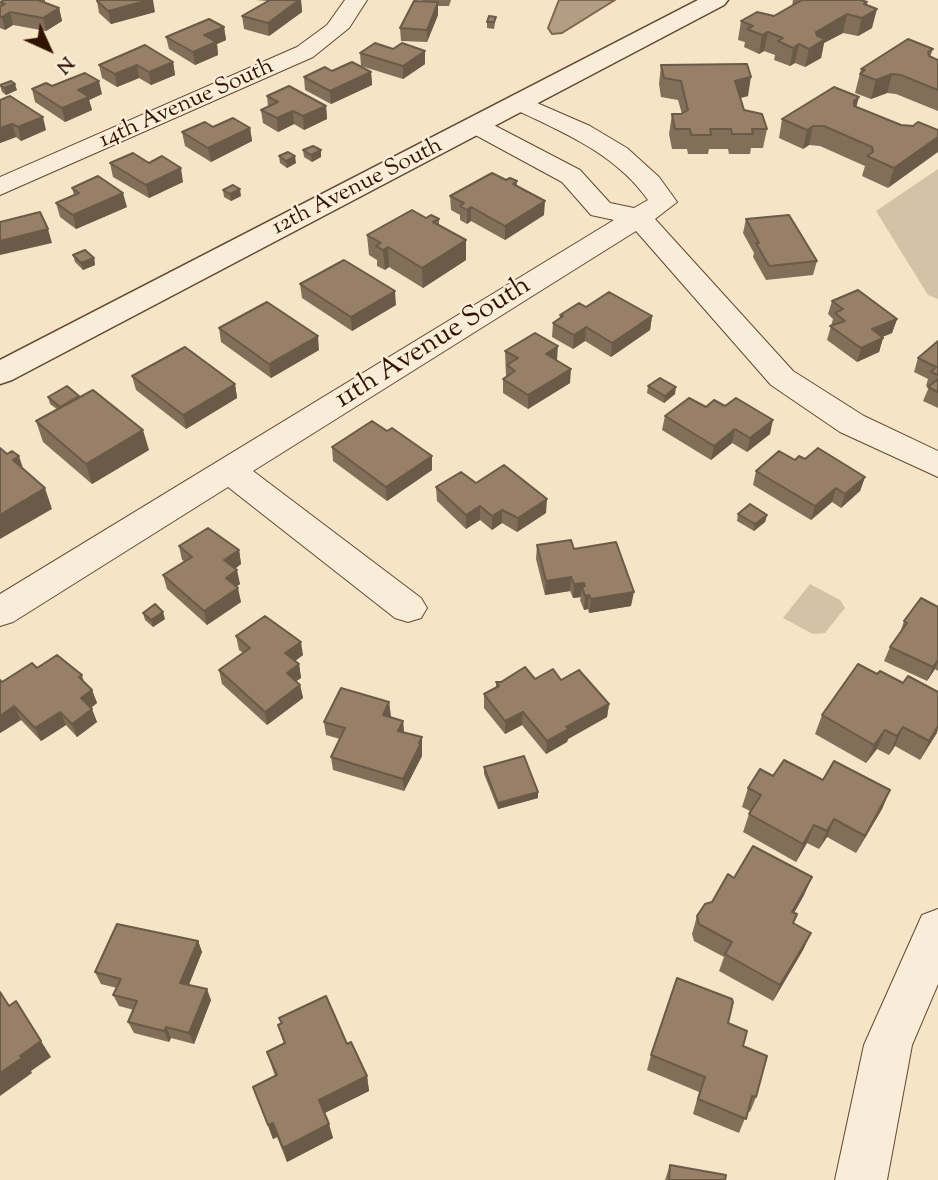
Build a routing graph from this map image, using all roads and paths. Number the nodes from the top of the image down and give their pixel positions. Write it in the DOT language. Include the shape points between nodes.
graph roads {
  1 [pos="356,0"];
  2 [pos="716,0"];
  3 [pos="520,103"];
  4 [pos="477,126"];
  5 [pos="0,187"];
  6 [pos="651,210"];
  7 [pos="0,373"];
  8 [pos="938,464"];
  9 [pos="229,470"];
  10 [pos="408,608"];
  11 [pos="0,612"];
  12 [pos="938,930"];
  13 [pos="862,1180"];
  1 -- 5 [label="street, 14th Avenue South" via="347,19 305,52"];
  2 -- 3 [label="street, 12th Avenue South"];
  3 -- 4 [label="street, 12th Avenue South"];
  3 -- 6 [label="street" via="620,152 650,181"];
  4 -- 6 [label="street" via="571,176 601,209"];
  4 -- 7 [label="street, 12th Avenue South"];
  6 -- 8 [label="street" via="782,378 852,424"];
  6 -- 9 [label="street, 11th Avenue South"];
  9 -- 10 [label="street"];
  9 -- 11 [label="street, 11th Avenue South"];
  12 -- 13 [label="street" via="888,1045"];
}
